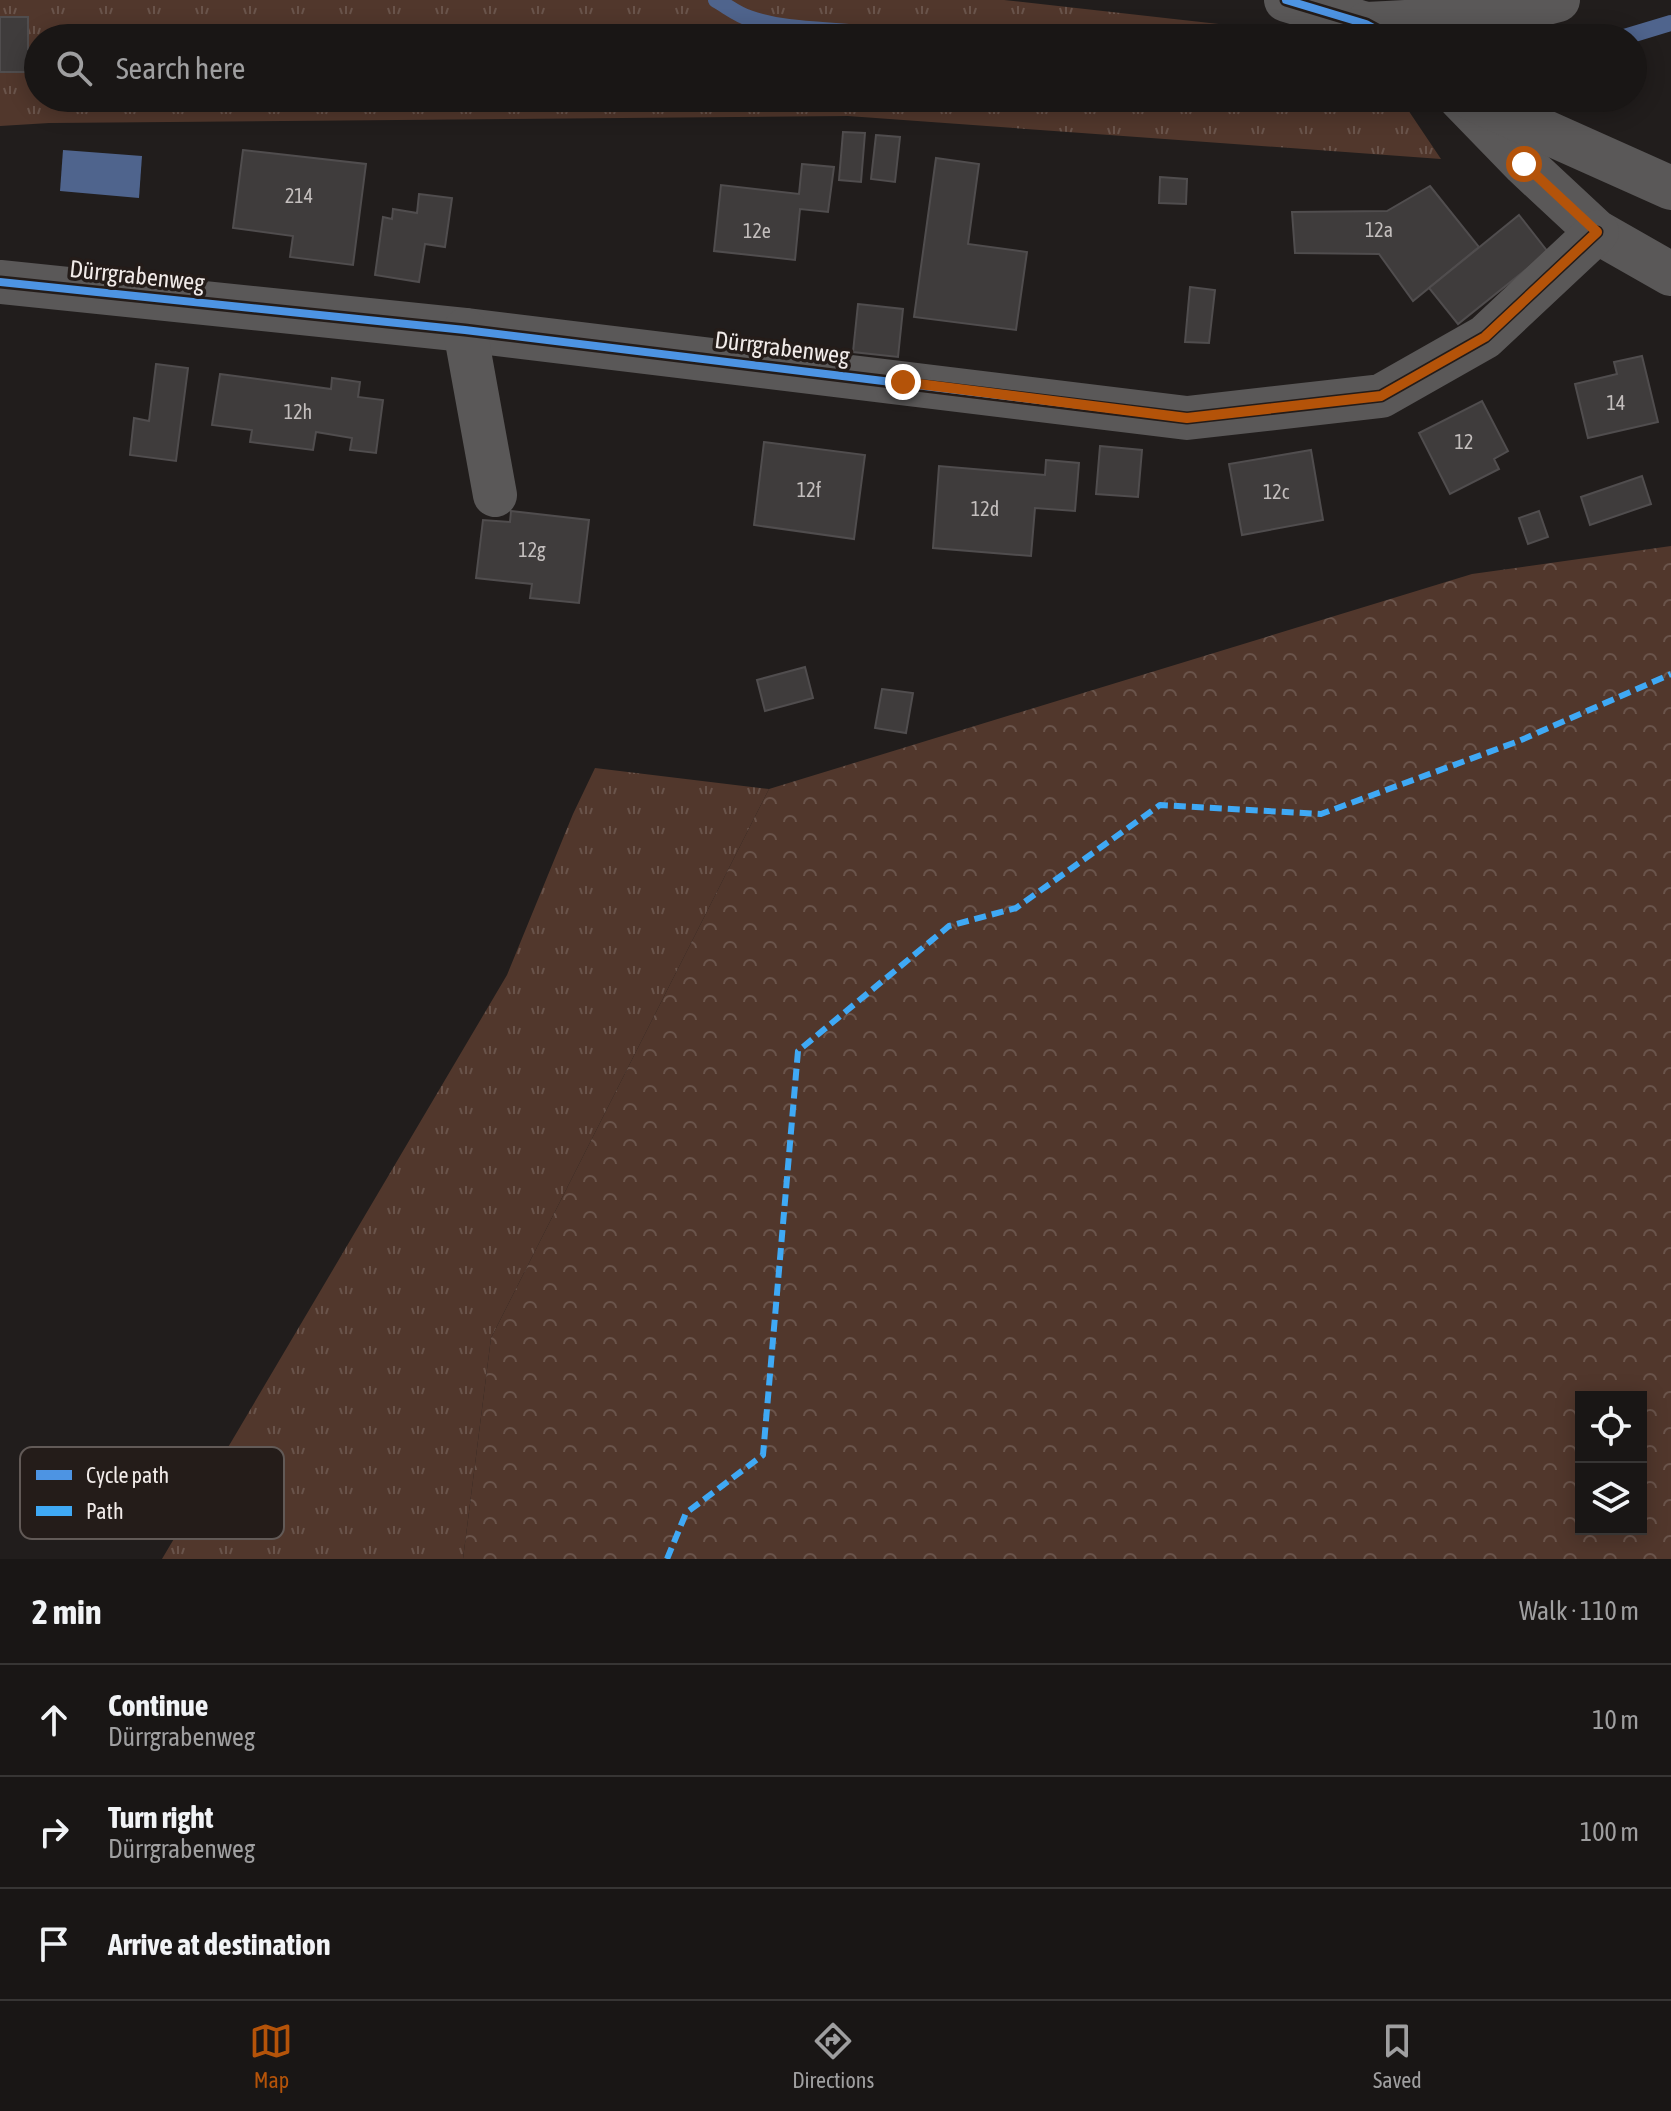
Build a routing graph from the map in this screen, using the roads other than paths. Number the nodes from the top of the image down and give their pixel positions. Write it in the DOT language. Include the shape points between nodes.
graph roads {
  1 [pos="1286,0"];
  2 [pos="1558,0"];
  3 [pos="1358,24"];
  4 [pos="1424,24"];
  5 [pos="1474,112"];
  6 [pos="1501,112"];
  7 [pos="1671,188"];
  8 [pos="1597,232"];
  9 [pos="1671,274"];
  10 [pos="0,282"];
  11 [pos="465,330"];
  12 [pos="495,495"];
  1 -- 3 [label="street"];
  2 -- 4 [label="street"];
  5 -- 8 [label="street"];
  6 -- 7 [label="street"];
  8 -- 9 [label="street"];
  8 -- 11 [label="street, Dürrgrabenweg" via="1485,337 1381,396 1187,418"];
  10 -- 11 [label="street, Dürrgrabenweg"];
  11 -- 12 [label="street"];
}
